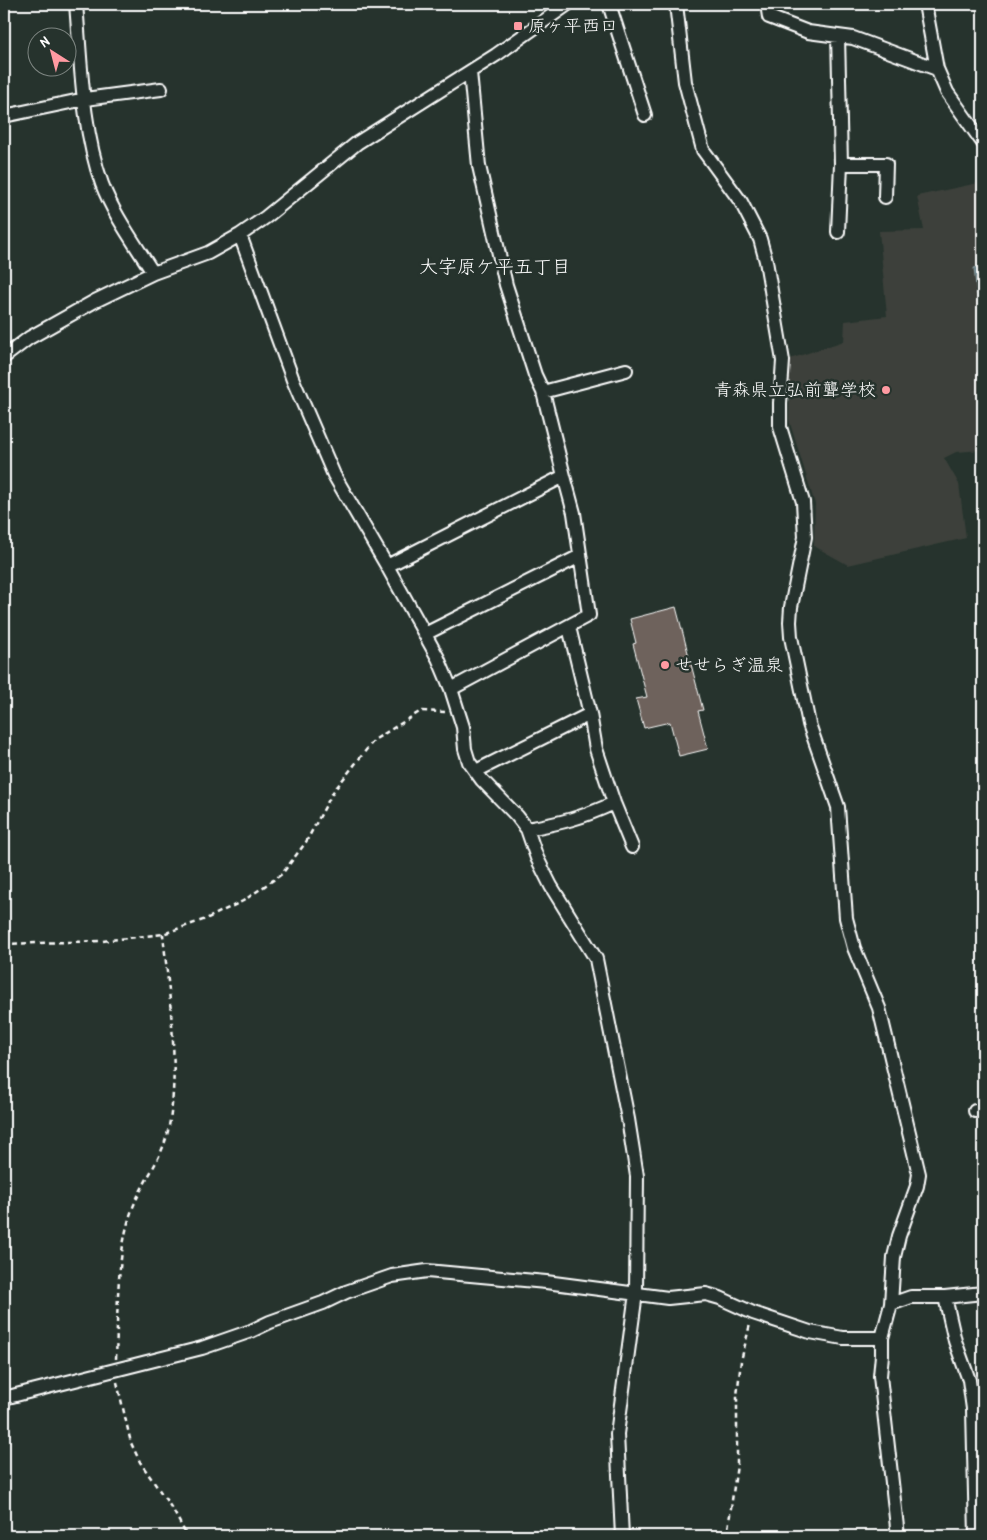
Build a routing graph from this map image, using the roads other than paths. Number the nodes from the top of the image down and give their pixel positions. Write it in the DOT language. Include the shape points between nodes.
graph roads {
  1 [pos="76,4"];
  2 [pos="568,4"];
  3 [pos="608,4"];
  4 [pos="676,4"];
  5 [pos="767,4"];
  6 [pos="925,4"];
  7 [pos="838,36"];
  8 [pos="937,69"];
  9 [pos="470,72"];
  10 [pos="161,88"];
  11 [pos="85,98"];
  12 [pos="645,115"];
  13 [pos="4,116"];
  14 [pos="983,143"];
  15 [pos="841,164"];
  16 [pos="885,197"];
  17 [pos="838,232"];
  18 [pos="240,235"];
  19 [pos="153,273"];
  20 [pos="4,357"];
  21 [pos="626,370"];
  22 [pos="543,392"];
  23 [pos="564,476"];
  24 [pos="580,556"];
  25 [pos="387,566"];
  26 [pos="569,627"];
  27 [pos="425,634"];
  28 [pos="451,689"];
  29 [pos="590,714"];
  30 [pos="476,771"];
  31 [pos="614,803"];
  32 [pos="527,829"];
  33 [pos="632,847"];
  34 [pos="983,1292"];
  35 [pos="636,1293"];
  36 [pos="945,1297"];
  37 [pos="891,1304"];
  38 [pos="882,1338"];
  39 [pos="4,1398"];
  40 [pos="622,1536"];
  41 [pos="898,1536"];
  42 [pos="976,1536"];
  1 -- 11 [label="street"];
  2 -- 9 [label="street"];
  3 -- 12 [label="street"];
  4 -- 37 [label="street" via="685,82 703,150 742,202 760,239 766,261 783,361 780,426 803,502 805,537 791,607 791,637 809,724 838,807 849,933 879,1008 918,1174 894,1257"];
  5 -- 7 [label="street" via="769,17 808,32"];
  6 -- 8 [label="street"];
  7 -- 8 [label="street" via="853,38"];
  7 -- 15 [label="street"];
  8 -- 14 [label="street" via="947,92"];
  9 -- 18 [label="street" via="357,143"];
  9 -- 22 [label="street" via="479,166 485,194 506,285"];
  10 -- 11 [label="street"];
  11 -- 13 [label="street"];
  11 -- 19 [label="street" via="95,162 103,186"];
  15 -- 16 [label="street" via="886,164"];
  15 -- 17 [label="street"];
  18 -- 19 [label="street" via="208,253"];
  18 -- 25 [label="street" via="293,380 334,475"];
  19 -- 20 [label="street" via="29,338"];
  21 -- 22 [label="street"];
  22 -- 23 [label="street"];
  23 -- 24 [label="street" via="574,513"];
  23 -- 25 [label="street"];
  24 -- 26 [label="street" via="589,615"];
  24 -- 27 [label="street"];
  25 -- 27 [label="street"];
  26 -- 28 [label="street"];
  26 -- 29 [label="street"];
  27 -- 28 [label="street"];
  28 -- 30 [label="street" via="463,726 466,749"];
  29 -- 30 [label="street"];
  29 -- 31 [label="street" via="596,749"];
  30 -- 32 [label="street"];
  31 -- 32 [label="street" via="563,823"];
  31 -- 33 [label="street"];
  32 -- 35 [label="street" via="551,886 596,959 636,1165"];
  34 -- 36 [label="street"];
  35 -- 38 [label="street" via="668,1298 706,1294 818,1333 843,1338"];
  35 -- 39 [label="street" via="427,1271 346,1292 202,1348"];
  35 -- 40 [label="street" via="617,1434"];
  36 -- 37 [label="street" via="911,1297"];
  36 -- 42 [label="street" via="955,1341 969,1380 973,1409"];
  37 -- 38 [label="street"];
  38 -- 41 [label="street" via="880,1376"];
}
